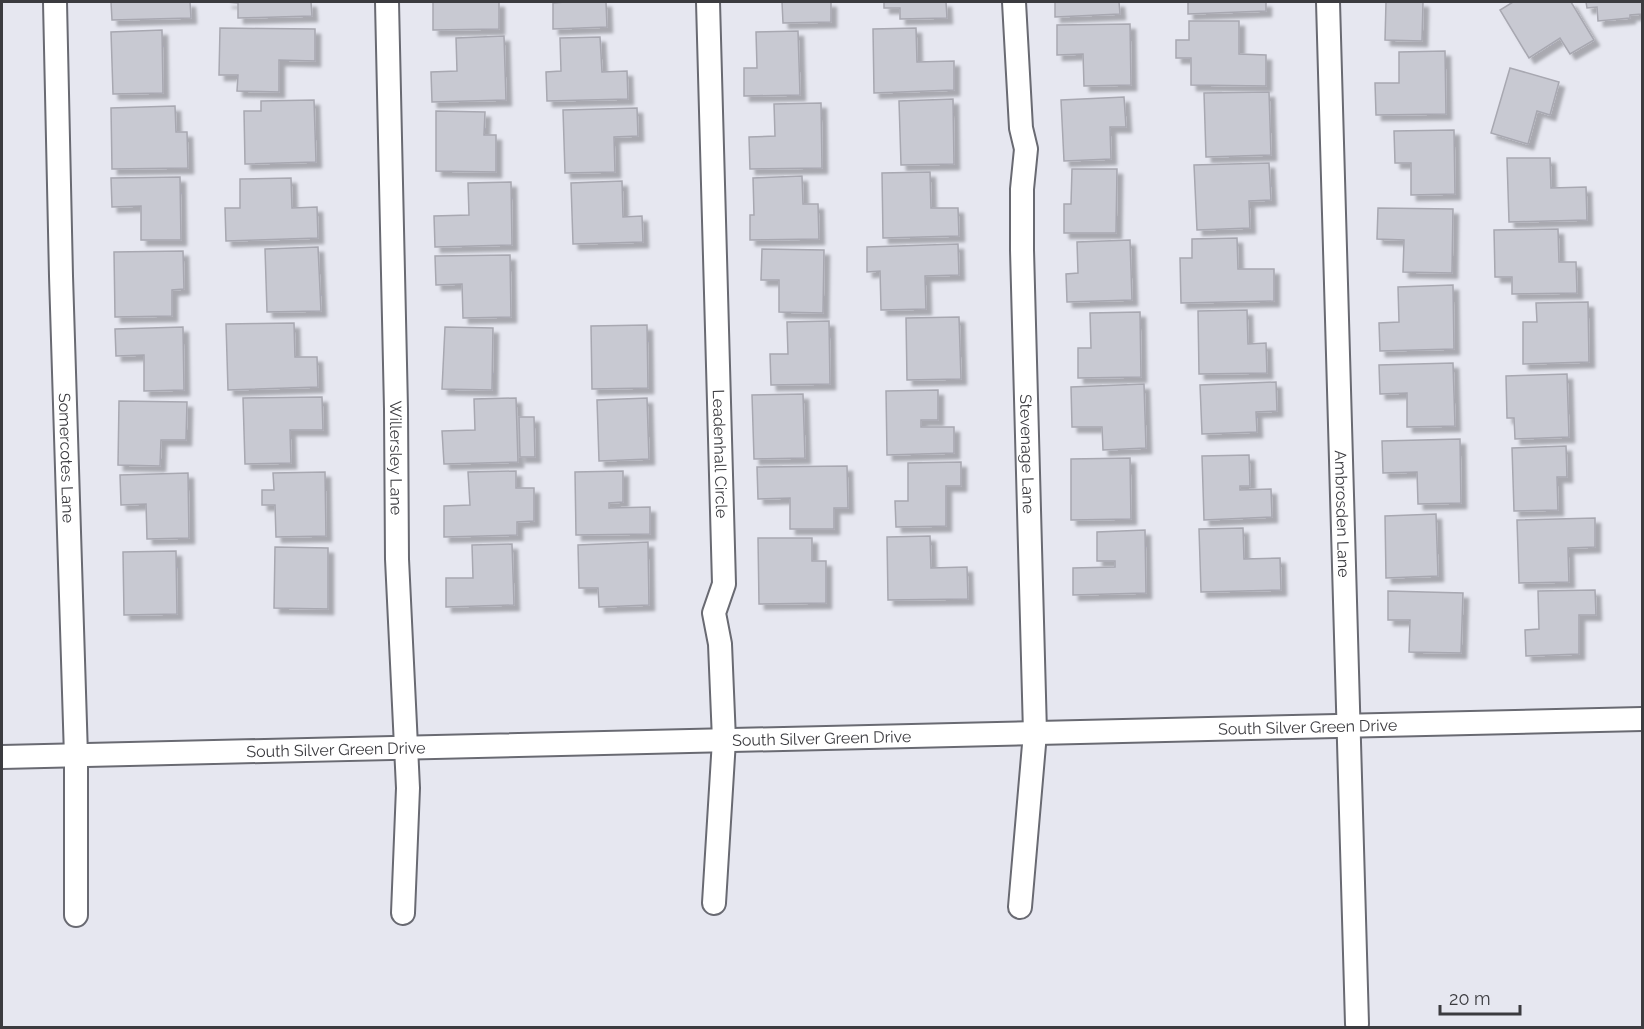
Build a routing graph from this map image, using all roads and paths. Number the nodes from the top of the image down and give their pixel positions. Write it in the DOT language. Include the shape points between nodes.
graph roads {
  1 [pos="56,2"];
  2 [pos="387,2"];
  3 [pos="708,2"];
  4 [pos="1014,2"];
  5 [pos="1328,2"];
  6 [pos="1642,719"];
  7 [pos="1348,726"];
  8 [pos="1035,733"];
  9 [pos="724,740"];
  10 [pos="406,748"];
  11 [pos="76,756"];
  12 [pos="2,757"];
  13 [pos="714,903"];
  14 [pos="1020,906"];
  15 [pos="403,913"];
  16 [pos="76,915"];
  17 [pos="1357,1024"];
  1 -- 11 [label="street, Somercotes Lane"];
  2 -- 10 [label="street, Willersley Lane" via="397,560"];
  3 -- 9 [label="street, Leadenhall Circle" via="724,584 714,613 720,644"];
  4 -- 8 [label="street, Stevenage Lane" via="1021,128 1026,149 1022,250"];
  5 -- 7 [label="street, Ambrosden Lane"];
  6 -- 7 [label="street, South Silver Green Drive"];
  7 -- 8 [label="street, South Silver Green Drive"];
  7 -- 17 [label="street, Ambrosden Lane"];
  8 -- 9 [label="street, South Silver Green Drive"];
  8 -- 14 [label="street, Stevenage Lane"];
  9 -- 10 [label="street, South Silver Green Drive"];
  9 -- 13 [label="street, Leadenhall Circle"];
  10 -- 11 [label="street, South Silver Green Drive"];
  10 -- 15 [label="street, Willersley Lane"];
  11 -- 12 [label="street, South Silver Green Drive"];
  11 -- 16 [label="street, Somercotes Lane"];
}
